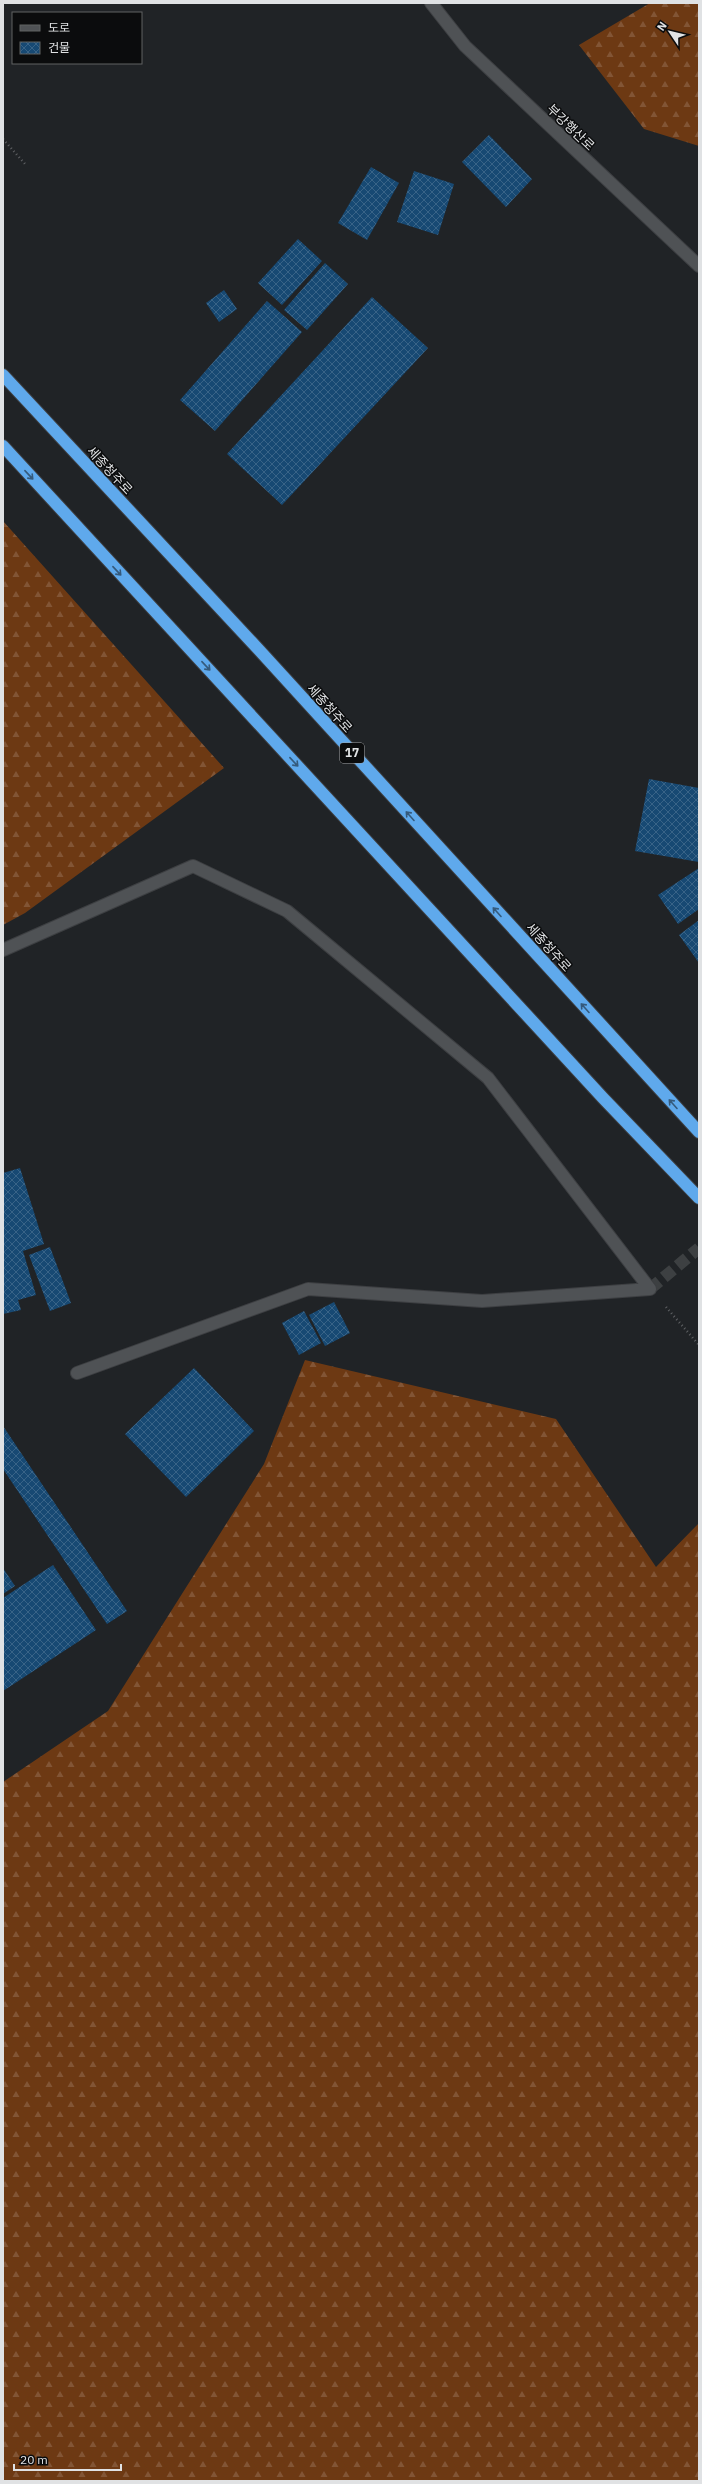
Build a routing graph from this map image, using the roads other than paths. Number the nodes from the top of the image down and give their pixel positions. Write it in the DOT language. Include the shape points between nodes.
graph roads {
  1 [pos="431,3"];
  2 [pos="699,266"];
  3 [pos="3,375"];
  4 [pos="3,446"];
  5 [pos="3,950"];
  6 [pos="699,1132"];
  7 [pos="699,1198"];
  8 [pos="77,1373"];
  1 -- 2 [label="street, 부강행산로" via="465,46"];
  6 -- 3 [label="highway, 세종청주로 / 17, one-way"];
  4 -- 7 [label="highway, one-way" via="598,1092"];
  5 -- 8 [label="street" via="193,866 287,911 488,1078 650,1289 482,1301 308,1289"];
}
